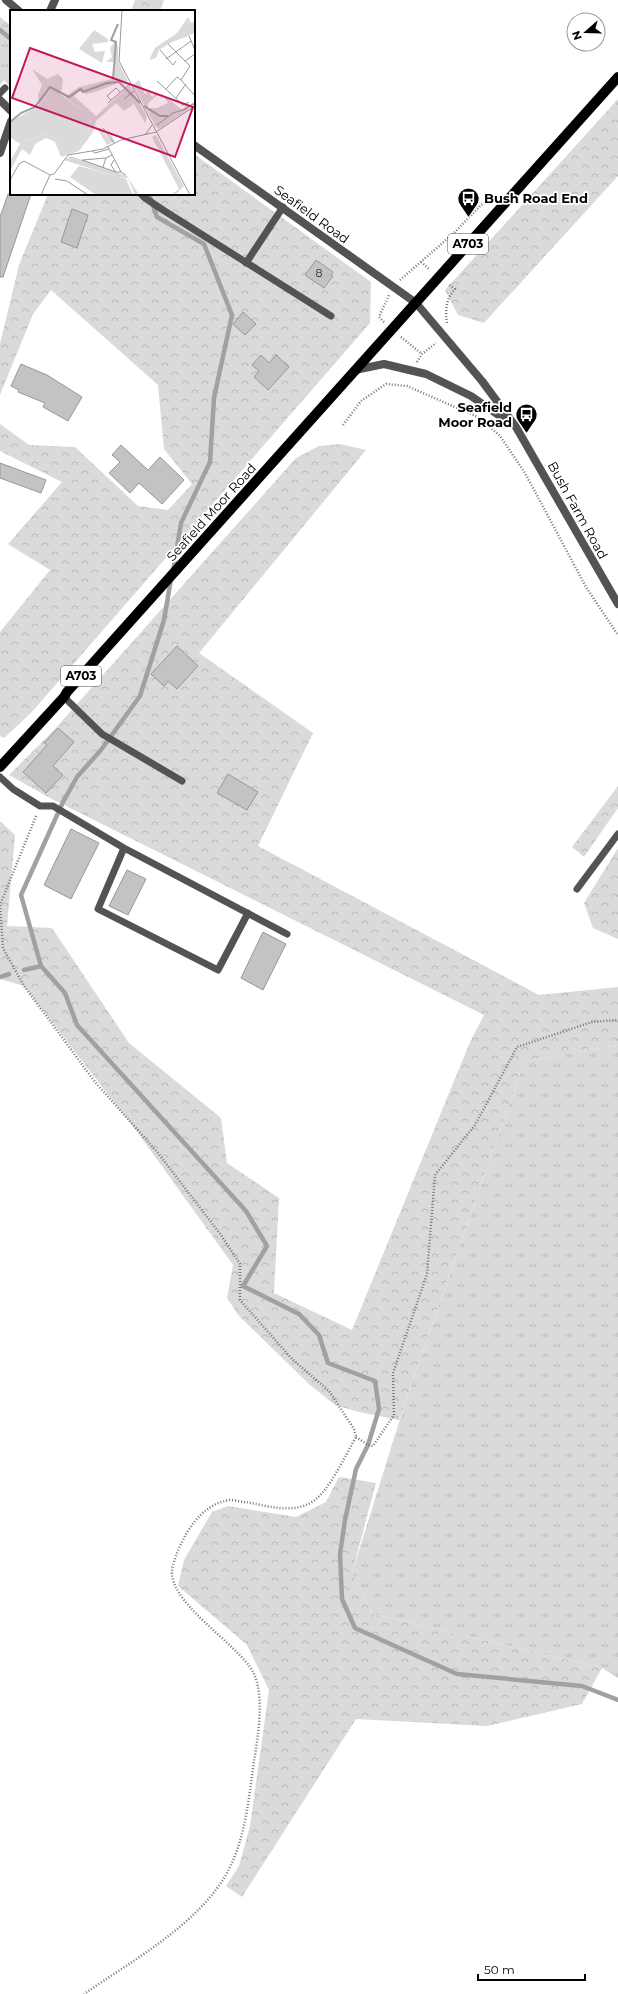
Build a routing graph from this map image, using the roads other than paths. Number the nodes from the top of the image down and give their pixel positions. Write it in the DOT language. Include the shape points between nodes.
graph roads {
  1 [pos="6,0"];
  2 [pos="55,0"];
  3 [pos="18,10"];
  4 [pos="50,10"];
  5 [pos="618,77"];
  6 [pos="0,100"];
  7 [pos="10,110"];
  8 [pos="10,124"];
  9 [pos="195,146"];
  10 [pos="0,153"];
  11 [pos="143,196"];
  12 [pos="283,207"];
  13 [pos="246,263"];
  14 [pos="416,303"];
  15 [pos="331,316"];
  16 [pos="355,370"];
  17 [pos="516,427"];
  18 [pos="618,604"];
  19 [pos="64,697"];
  20 [pos="0,767"];
  21 [pos="0,777"];
  22 [pos="182,781"];
  23 [pos="618,834"];
  24 [pos="124,848"];
  25 [pos="577,889"];
  26 [pos="248,913"];
  27 [pos="287,934"];
  1 -- 3 [label="street"];
  2 -- 4 [label="street"];
  5 -- 14 [label="main road, Seafield Moor Road / A703"];
  6 -- 7 [label="street"];
  8 -- 10 [label="street"];
  9 -- 12 [label="street, Seafield Road"];
  11 -- 13 [label="lane"];
  12 -- 13 [label="lane"];
  12 -- 14 [label="street, Seafield Road"];
  13 -- 15 [label="lane"];
  14 -- 16 [label="main road, Seafield Moor Road / A703"];
  14 -- 17 [label="street, Bush Farm Road" via="482,381"];
  16 -- 17 [label="street, Bush Farm Road" via="384,364 412,369 471,396"];
  16 -- 19 [label="main road, Seafield Moor Road / A703"];
  17 -- 18 [label="street, Bush Farm Road"];
  19 -- 20 [label="main road, Seafield Moor Road / A703"];
  19 -- 22 [label="lane" via="102,734"];
  21 -- 24 [label="lane" via="13,789 40,806 55,807"];
  23 -- 25 [label="lane"];
  24 -- 26 [label="lane"];
  24 -- 26 [label="lane" via="98,909 218,970"];
  26 -- 27 [label="lane"];
}
